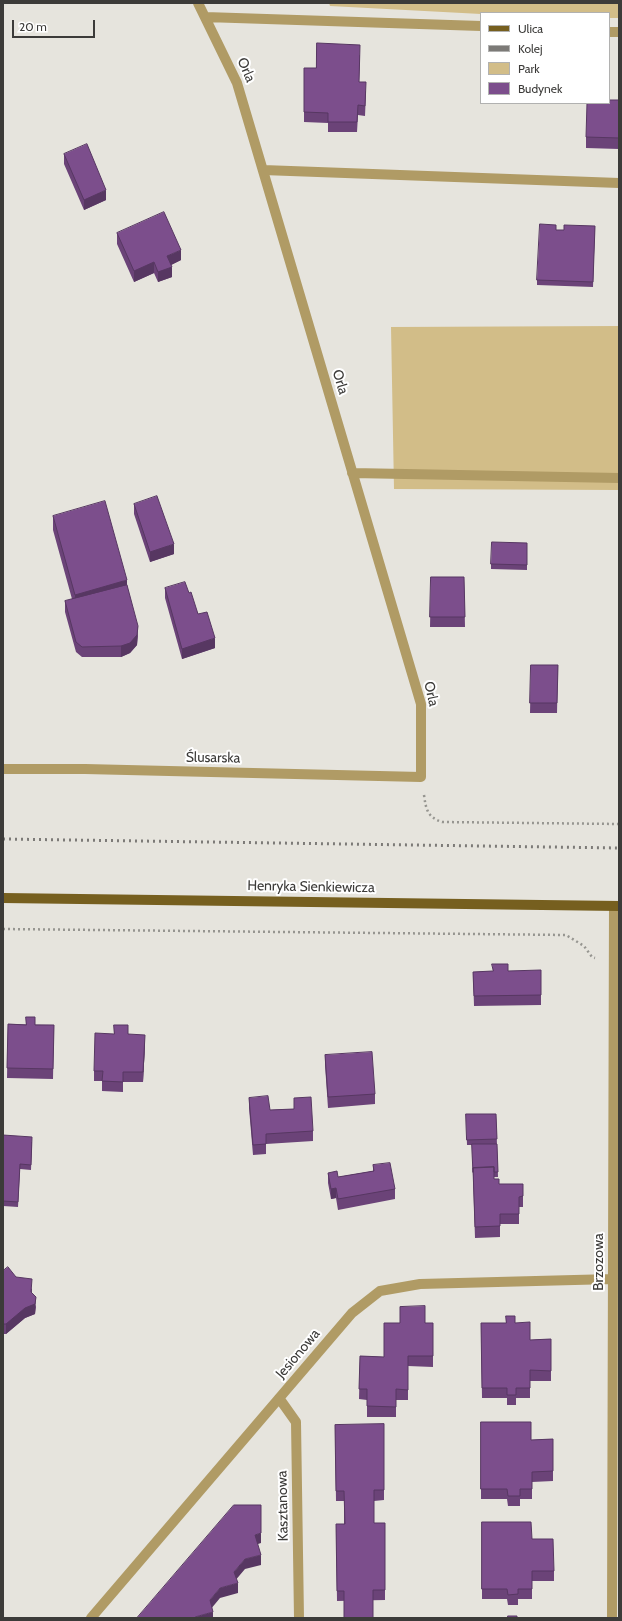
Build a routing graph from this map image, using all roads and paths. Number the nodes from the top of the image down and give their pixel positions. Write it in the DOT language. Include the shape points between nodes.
graph roads {
  1 [pos="198,3"];
  2 [pos="205,17"];
  3 [pos="480,26"];
  4 [pos="263,170"];
  5 [pos="619,183"];
  6 [pos="352,473"];
  7 [pos="619,478"];
  8 [pos="3,769"];
  9 [pos="422,777"];
  10 [pos="619,824"];
  11 [pos="3,898"];
  12 [pos="616,906"];
  13 [pos="3,929"];
  14 [pos="592,958"];
  15 [pos="613,1279"];
  16 [pos="279,1398"];
  17 [pos="91,1618"];
  18 [pos="299,1618"];
  19 [pos="612,1618"];
  1 -- 2 [label="street, Orla"];
  2 -- 3 [label="street"];
  2 -- 4 [label="street, Orla" via="237,83"];
  4 -- 5 [label="street"];
  4 -- 6 [label="street, Orla"];
  6 -- 7 [label="street"];
  6 -- 9 [label="street, Orla" via="421,704"];
  8 -- 9 [label="street, Ślusarska"];
  9 -- 10 [label="path" via="427,814 442,822"];
  11 -- 12 [label="main road, Henryka Sienkiewicza"];
  12 -- 15 [label="street, Brzozowa"];
  13 -- 14 [label="path" via="566,935 584,946"];
  15 -- 16 [label="street, Jesionowa" via="420,1284 380,1291 352,1313"];
  15 -- 19 [label="street, Brzozowa"];
  16 -- 17 [label="street, Jesionowa"];
  16 -- 18 [label="street, Kasztanowa" via="296,1422"];
}
